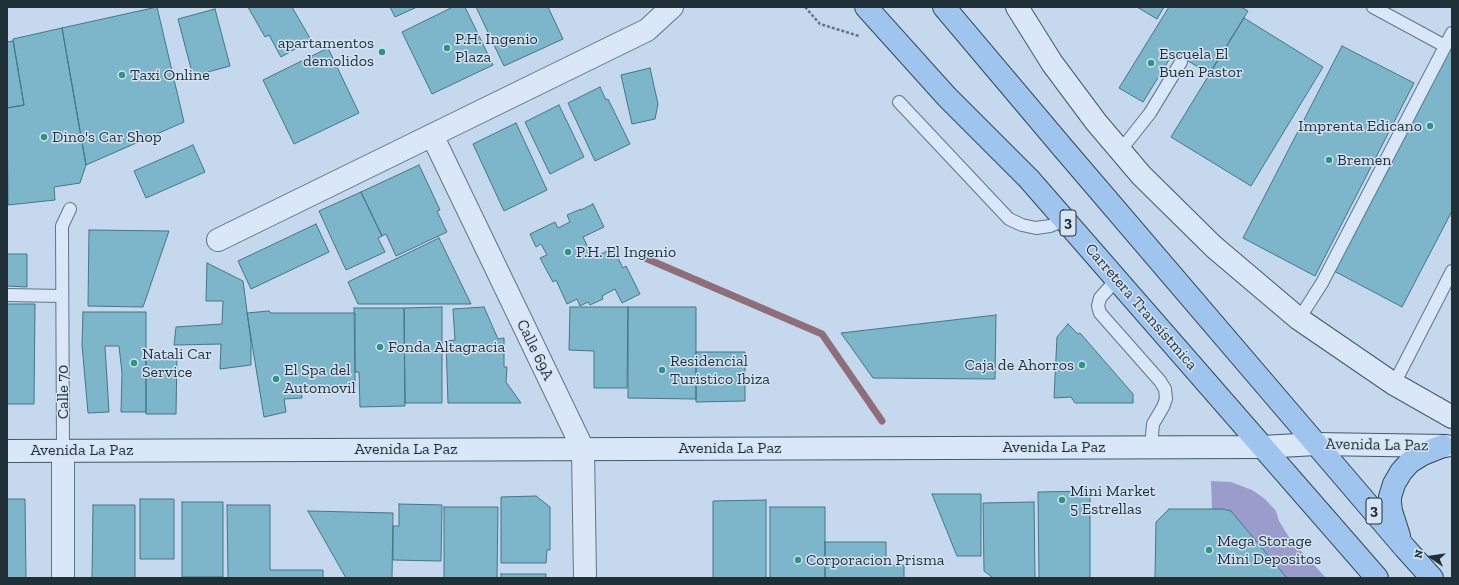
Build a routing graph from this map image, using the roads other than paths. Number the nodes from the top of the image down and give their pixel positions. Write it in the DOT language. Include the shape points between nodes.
graph roads {
  1 [pos="672,7"];
  2 [pos="866,7"];
  3 [pos="944,7"];
  4 [pos="1017,7"];
  5 [pos="1373,7"];
  6 [pos="1452,33"];
  7 [pos="1445,46"];
  8 [pos="1181,62"];
  9 [pos="899,102"];
  10 [pos="432,135"];
  11 [pos="1120,151"];
  12 [pos="70,209"];
  13 [pos="1064,220"];
  14 [pos="218,240"];
  15 [pos="1452,270"];
  16 [pos="1116,280"];
  17 [pos="7,295"];
  18 [pos="62,296"];
  19 [pos="1299,319"];
  20 [pos="1394,384"];
  21 [pos="1452,417"];
  22 [pos="1316,444"];
  23 [pos="1151,446"];
  24 [pos="1448,446"];
  25 [pos="1262,447"];
  26 [pos="583,449"];
  27 [pos="7,450"];
  28 [pos="63,450"];
  29 [pos="1404,548"];
  30 [pos="63,578"];
  31 [pos="585,578"];
  32 [pos="1377,578"];
  33 [pos="1432,578"];
  1 -- 10 [label="main road" via="647,30"];
  2 -- 13 [label="main road, Carretera Transístmica / 3" via="947,96 1029,179"];
  3 -- 22 [label="main road, 3"];
  4 -- 11 [label="main road" via="1052,63"];
  5 -- 7 [label="lane"];
  6 -- 7 [label="lane"];
  7 -- 19 [label="lane" via="1322,284"];
  8 -- 11 [label="lane" via="1150,113"];
  9 -- 13 [label="lane" via="1009,219 1036,228"];
  10 -- 14 [label="main road"];
  10 -- 26 [label="main road, Calle 69A"];
  11 -- 19 [label="main road" via="1214,247"];
  12 -- 18 [label="lane, Calle 70" via="62,226"];
  13 -- 16 [label="main road, Carretera Transístmica / 3"];
  15 -- 20 [label="lane"];
  16 -- 23 [label="lane" via="1100,298 1100,313 1160,381 1164,389 1166,399 1153,424"];
  16 -- 25 [label="main road, Carretera Transístmica / 3"];
  17 -- 18 [label="lane"];
  18 -- 28 [label="lane, Calle 70"];
  19 -- 20 [label="main road"];
  20 -- 21 [label="main road"];
  22 -- 24 [label="main road, Avenida La Paz"];
  22 -- 25 [label="main road, Avenida La Paz"];
  22 -- 29 [label="main road, 3"];
  23 -- 25 [label="main road, Avenida La Paz"];
  23 -- 26 [label="main road, Avenida La Paz"];
  24 -- 29 [label="main road" via="1423,454 1410,462 1394,484 1390,497 1391,511"];
  25 -- 32 [label="main road, Carretera Transístmica / 3"];
  26 -- 28 [label="main road, Avenida La Paz"];
  26 -- 31 [label="main road, Calle 69A"];
  27 -- 28 [label="main road, Avenida La Paz"];
  28 -- 30 [label="main road, Calle 70"];
  29 -- 33 [label="main road, 3"];
}
